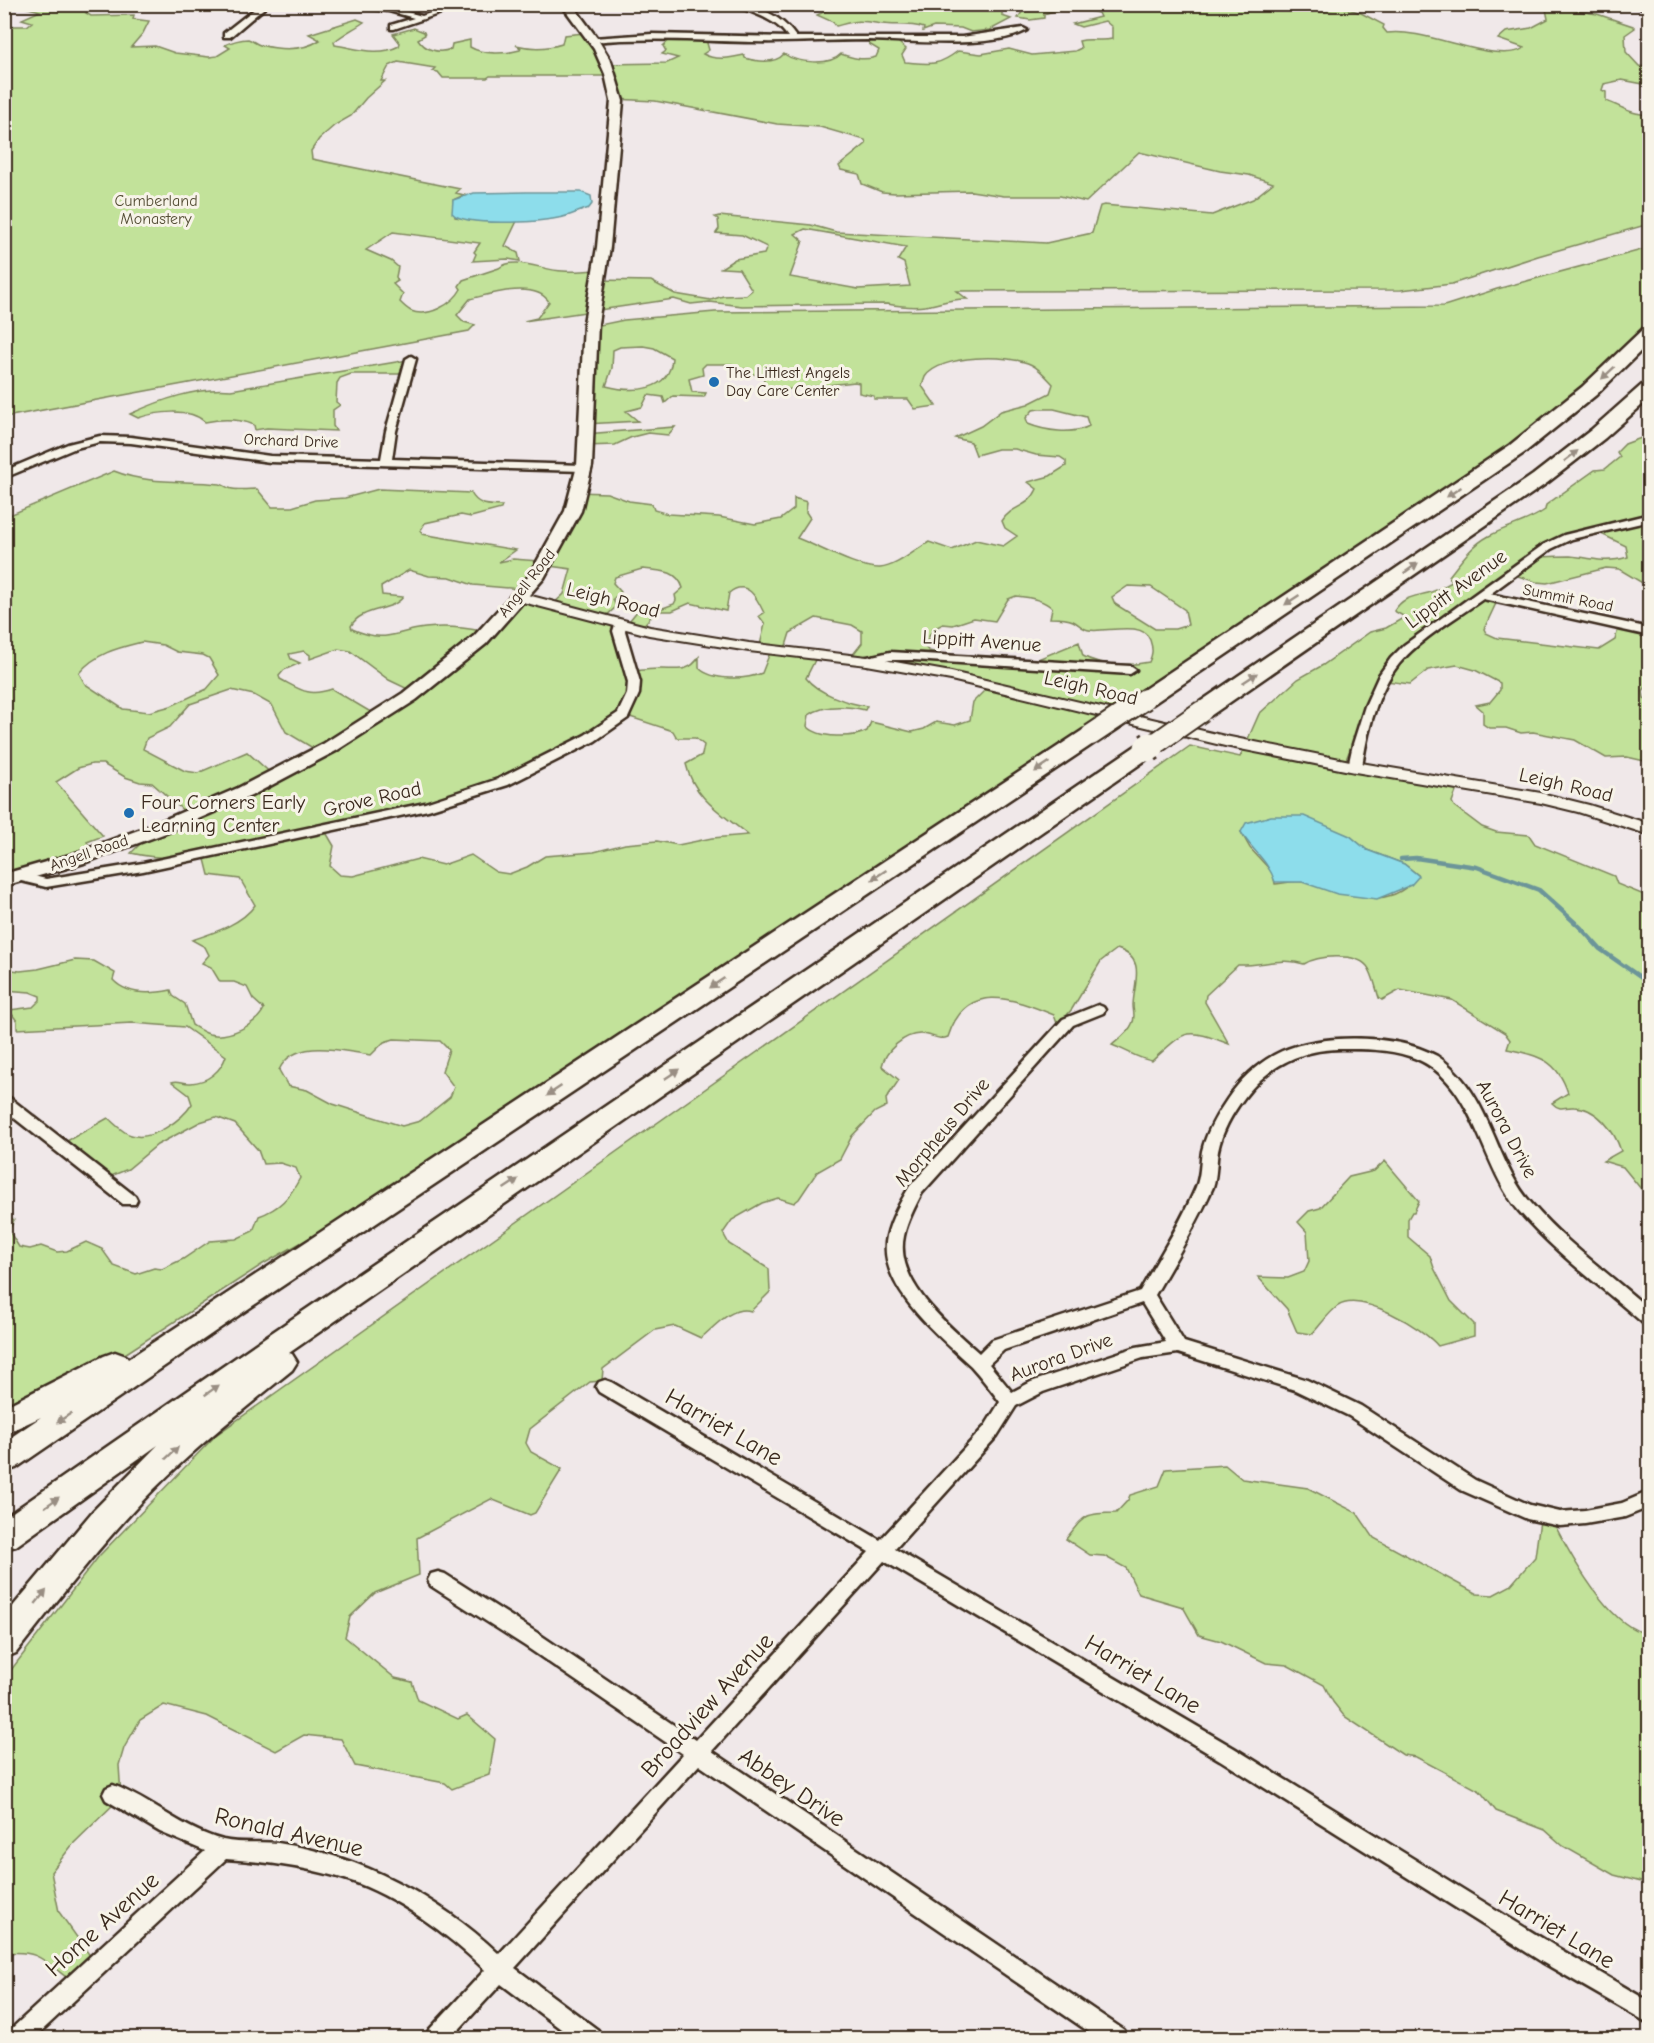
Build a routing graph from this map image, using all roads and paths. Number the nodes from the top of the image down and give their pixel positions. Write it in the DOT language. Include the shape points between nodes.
graph roads {
  1 [pos="266,4"];
  2 [pos="338,4"];
  3 [pos="465,4"];
  4 [pos="566,4"];
  5 [pos="736,4"];
  6 [pos="1637,4"];
  7 [pos="1650,7"];
  8 [pos="423,18"];
  9 [pos="394,27"];
  10 [pos="1023,30"];
  11 [pos="227,35"];
  12 [pos="793,39"];
  13 [pos="592,40"];
  14 [pos="1650,332"];
  15 [pos="411,359"];
  16 [pos="1650,388"];
  17 [pos="386,461"];
  18 [pos="584,468"];
  19 [pos="4,475"];
  20 [pos="1650,517"];
  21 [pos="1479,595"];
  22 [pos="520,597"];
  23 [pos="620,625"];
  24 [pos="1650,632"];
  25 [pos="867,661"];
  26 [pos="1130,670"];
  27 [pos="1355,767"];
  28 [pos="1650,830"];
  29 [pos="11,878"];
  30 [pos="1098,1010"];
  31 [pos="4,1102"];
  32 [pos="129,1200"];
  33 [pos="477,1208"];
  34 [pos="287,1268"];
  35 [pos="1146,1295"];
  36 [pos="1650,1320"];
  37 [pos="1178,1347"];
  38 [pos="979,1364"];
  39 [pos="605,1387"];
  40 [pos="1010,1401"];
  41 [pos="4,1422"];
  42 [pos="4,1459"];
  43 [pos="1650,1498"];
  44 [pos="4,1536"];
  45 [pos="881,1549"];
  46 [pos="438,1580"];
  47 [pos="4,1642"];
  48 [pos="697,1755"];
  49 [pos="113,1794"];
  50 [pos="222,1849"];
  51 [pos="500,1970"];
  52 [pos="1650,2014"];
  53 [pos="18,2038"];
  54 [pos="437,2038"];
  55 [pos="590,2038"];
  56 [pos="1116,2038"];
  1 -- 11 [label="street"];
  2 -- 8 [label="street" via="389,9"];
  3 -- 8 [label="street"];
  4 -- 13 [label="main road, Angell Road"];
  5 -- 12 [label="street" via="772,18 787,28"];
  6 -- 7 [label="street"];
  8 -- 9 [label="street"];
  10 -- 12 [label="street" via="951,42"];
  12 -- 13 [label="street" via="633,35"];
  13 -- 18 [label="main road, Angell Road" via="608,64 617,102 601,270 591,326"];
  14 -- 34 [label="highway, one-way, bridge" via="1589,391 1517,449"];
  15 -- 17 [label="street"];
  33 -- 16 [label="highway, one-way, bridge" via="1533,484"];
  17 -- 18 [label="street, Orchard Drive"];
  17 -- 19 [label="street, Orchard Drive" via="250,457 100,439 72,446"];
  18 -- 22 [label="main road, Angell Road" via="564,532"];
  20 -- 21 [label="street, Lippitt Avenue" via="1558,540"];
  21 -- 24 [label="street, Summit Road"];
  21 -- 27 [label="street, Lippitt Avenue" via="1408,648 1385,675 1371,706"];
  22 -- 23 [label="street, Leigh Road"];
  22 -- 29 [label="main road, Angell Road" via="442,673 334,745 197,813"];
  23 -- 25 [label="street, Leigh Road" via="749,647"];
  23 -- 29 [label="street, Grove Road" via="633,682 633,694 623,715 590,738 503,782 428,806 143,867 46,883"];
  25 -- 26 [label="street, Lippitt Avenue" via="914,656"];
  25 -- 27 [label="street, Leigh Road" via="951,676 1225,741"];
  27 -- 28 [label="street, Leigh Road" via="1541,798"];
  30 -- 38 [label="street, Morpheus Drive" via="1068,1022 948,1153 916,1191 895,1238 900,1272 916,1301"];
  31 -- 32 [label="street"];
  44 -- 33 [label="highway, one-way"];
  47 -- 33 [label="highway, one-way" via="111,1512 176,1449"];
  34 -- 41 [label="highway"];
  34 -- 42 [label="highway, one-way"];
  35 -- 36 [label="street, Aurora Drive" via="1206,1182 1210,1150 1220,1122 1246,1086 1266,1066 1291,1051 1333,1044 1368,1044 1404,1049 1447,1069 1477,1114 1502,1174 1524,1206 1554,1238"];
  35 -- 37 [label="street"];
  35 -- 38 [label="street, Aurora Drive" via="998,1345"];
  37 -- 40 [label="street, Aurora Drive" via="1142,1352 1037,1387"];
  37 -- 43 [label="street, Aurora Drive" via="1242,1365 1323,1395 1355,1411 1468,1485 1527,1512 1560,1519 1585,1517 1625,1510"];
  38 -- 40 [label="street, Aurora Drive"];
  39 -- 45 [label="street, Harriet Lane"];
  40 -- 45 [label="street, Broadview Avenue" via="991,1431"];
  45 -- 48 [label="street, Broadview Avenue"];
  45 -- 52 [label="street, Harriet Lane" via="1227,1754"];
  46 -- 48 [label="street, Abbey Drive"];
  48 -- 51 [label="street, Broadview Avenue"];
  48 -- 56 [label="street, Abbey Drive"];
  49 -- 50 [label="street, Ronald Avenue" via="167,1825"];
  50 -- 51 [label="street, Ronald Avenue" via="278,1853 352,1871 402,1894 472,1943"];
  50 -- 53 [label="street, Home Avenue"];
  51 -- 54 [label="street, Broadview Avenue"];
  51 -- 55 [label="street, Ronald Avenue"];
}
